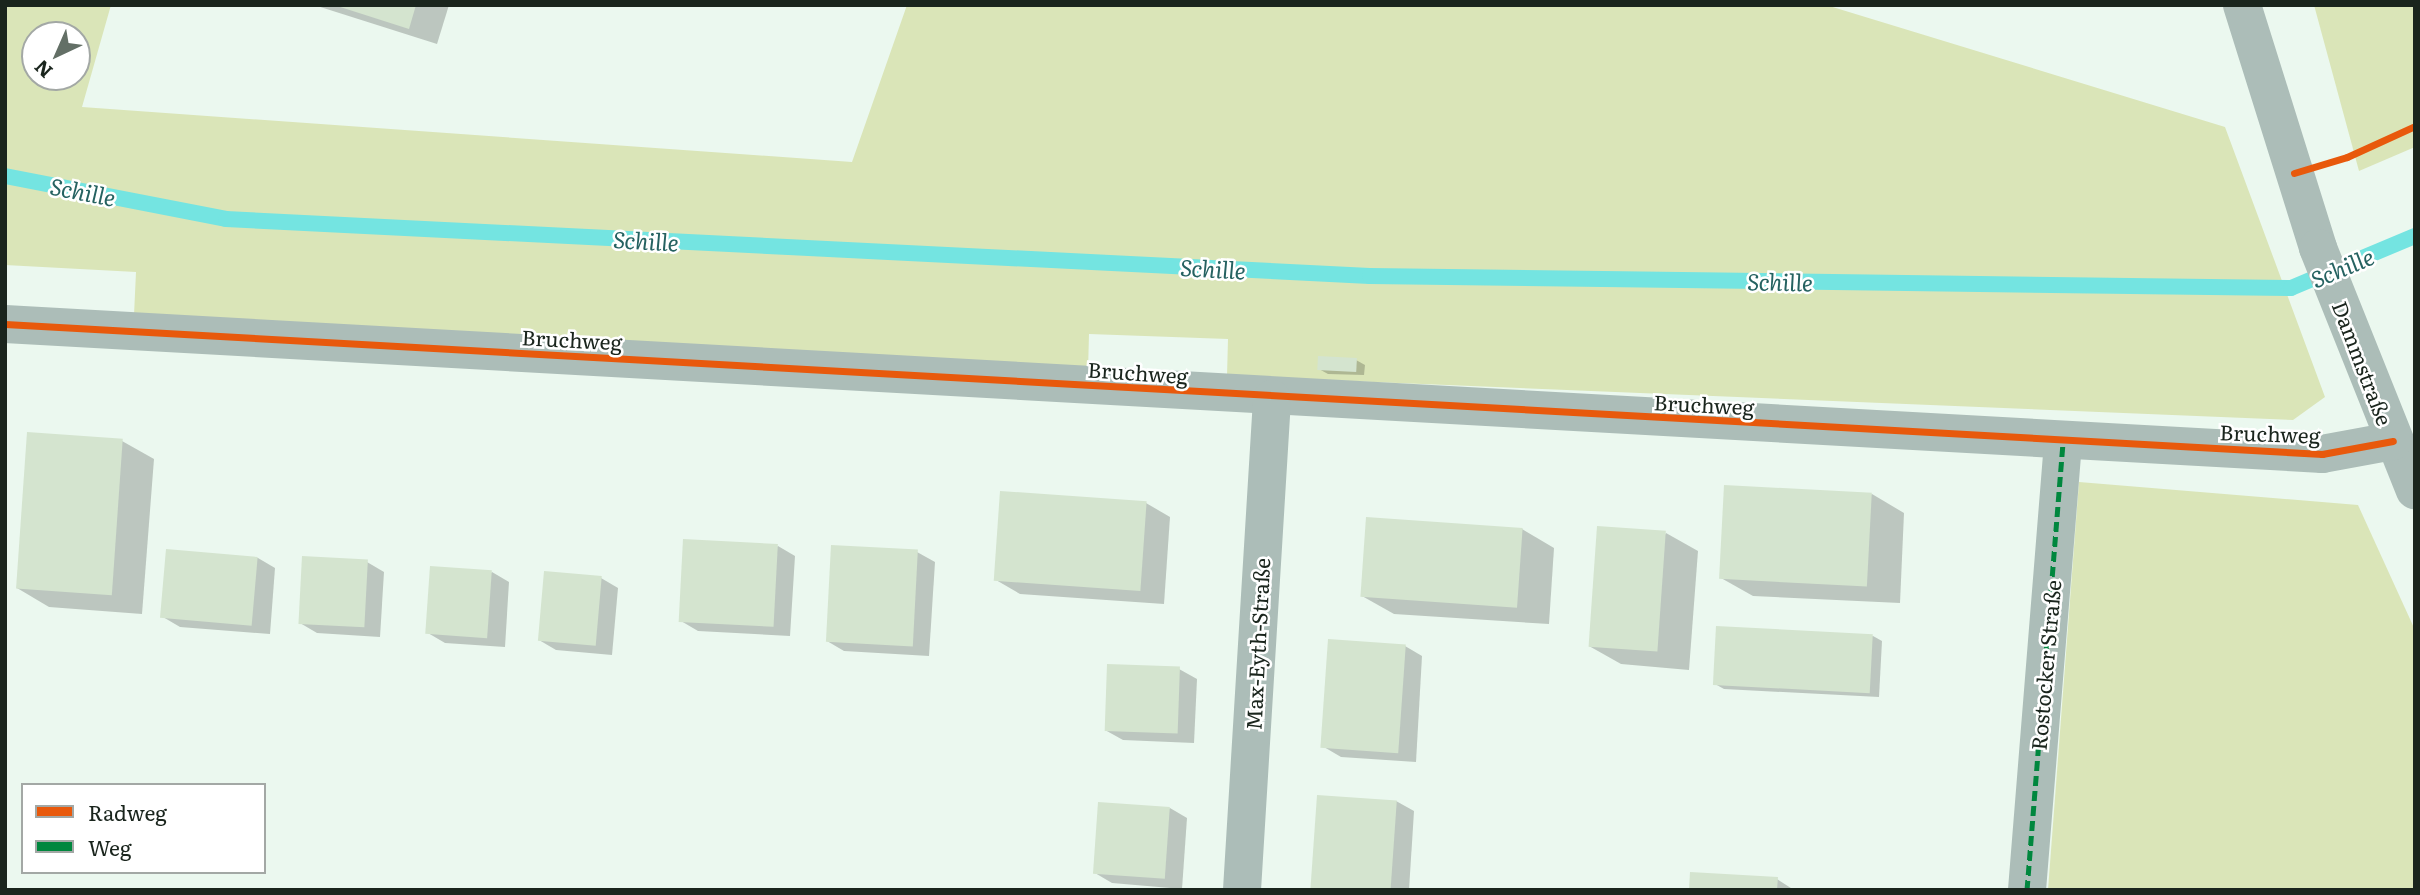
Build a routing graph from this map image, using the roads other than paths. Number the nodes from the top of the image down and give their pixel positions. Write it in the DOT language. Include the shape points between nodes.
graph roads {
  1 [pos="2242,5"];
  2 [pos="5,324"];
  3 [pos="1272,399"];
  4 [pos="2063,441"];
  5 [pos="2393,441"];
  6 [pos="2415,490"];
  7 [pos="1242,890"];
  8 [pos="2027,890"];
  1 -- 5 [label="street, Dammstraße" via="2318,248"];
  2 -- 3 [label="street, Bruchweg"];
  3 -- 4 [label="street, Bruchweg"];
  3 -- 7 [label="street, Max-Eyth-Straße"];
  4 -- 5 [label="street, Bruchweg" via="2322,454"];
  4 -- 8 [label="street, Rostocker Straße"];
  5 -- 6 [label="street, Dammstraße"];
}
